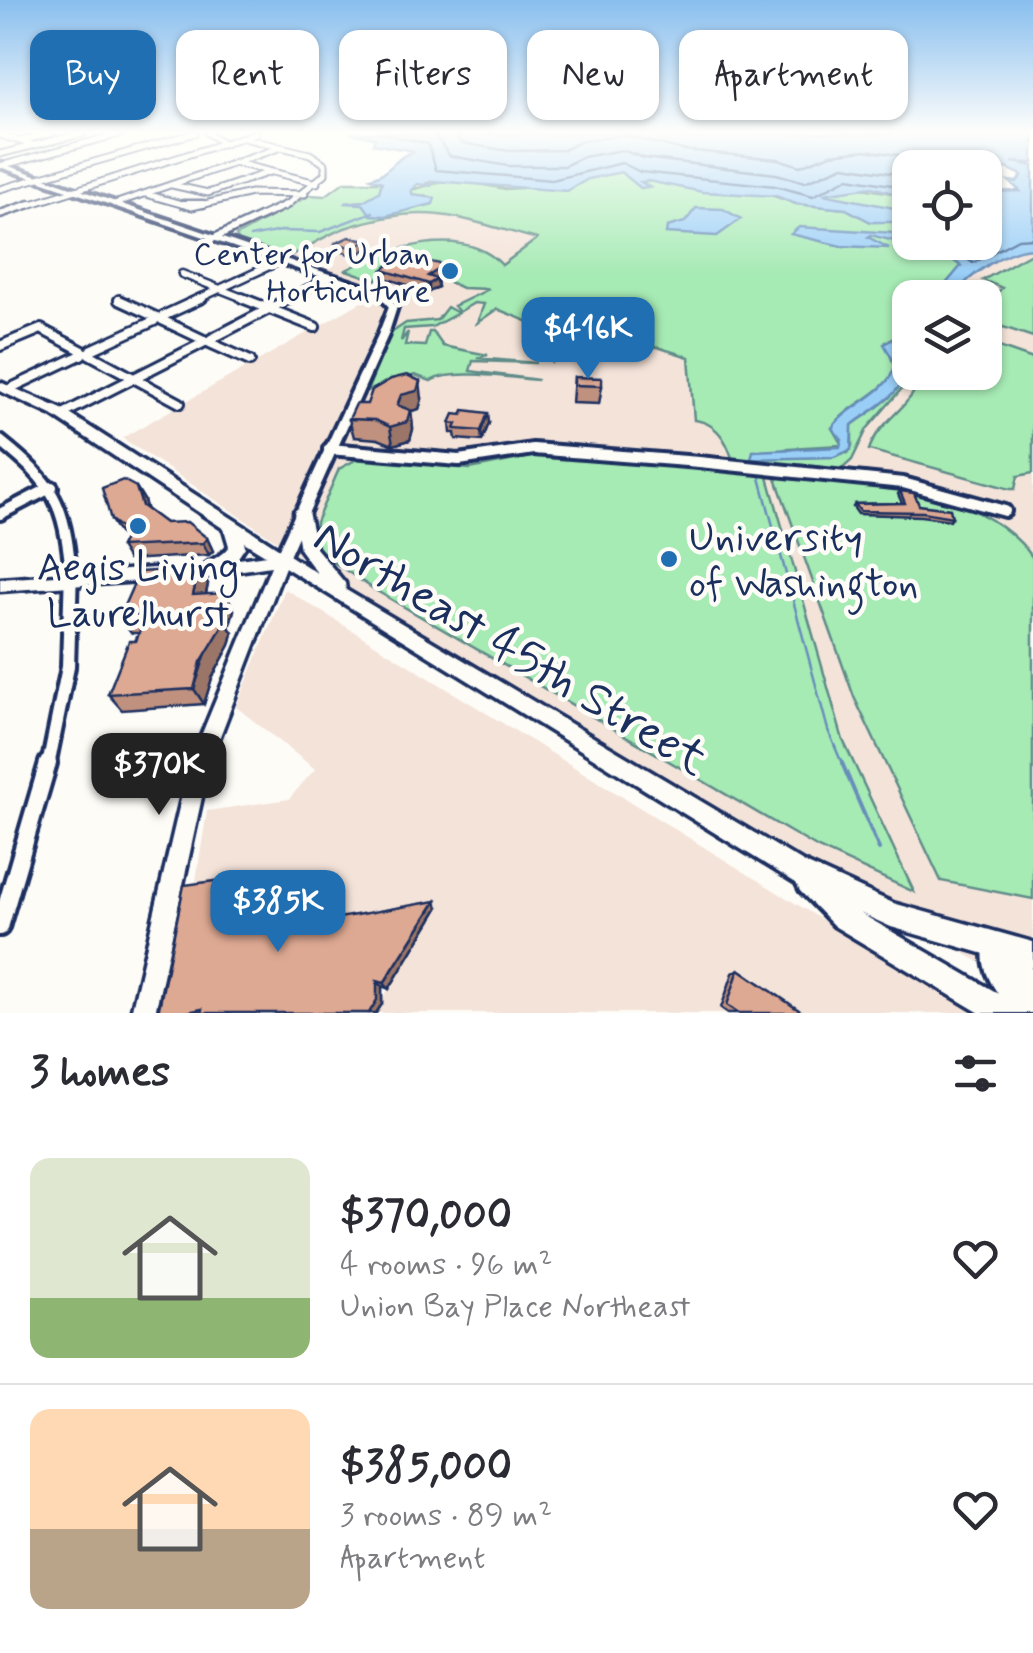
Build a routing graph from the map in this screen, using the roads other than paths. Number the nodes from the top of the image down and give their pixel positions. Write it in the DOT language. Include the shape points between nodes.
graph roads {
  1 [pos="27,180"];
  2 [pos="42,180"];
  3 [pos="109,180"];
  4 [pos="183,180"];
  5 [pos="246,180"];
  6 [pos="306,180"];
  7 [pos="320,180"];
  8 [pos="318,183"];
  9 [pos="171,184"];
  10 [pos="0,188"];
  11 [pos="75,191"];
  12 [pos="145,194"];
  13 [pos="306,194"];
  14 [pos="116,205"];
  15 [pos="0,214"];
  16 [pos="238,228"];
  17 [pos="213,239"];
  18 [pos="233,243"];
  19 [pos="279,262"];
  20 [pos="182,274"];
  21 [pos="327,278"];
  22 [pos="221,289"];
  23 [pos="120,300"];
  24 [pos="269,308"];
  25 [pos="159,319"];
  26 [pos="315,327"];
  27 [pos="207,341"];
  28 [pos="0,346"];
  29 [pos="86,353"];
  30 [pos="250,361"];
  31 [pos="134,378"];
  32 [pos="4,388"];
  33 [pos="180,403"];
  34 [pos="62,415"];
  35 [pos="2,444"];
  36 [pos="329,448"];
  37 [pos="52,487"];
  38 [pos="1005,510"];
  39 [pos="302,511"];
  40 [pos="0,514"];
  41 [pos="231,526"];
  42 [pos="281,559"];
  43 [pos="208,570"];
  44 [pos="74,580"];
  45 [pos="0,585"];
  46 [pos="348,599"];
  47 [pos="794,870"];
  48 [pos="0,927"];
  49 [pos="996,947"];
  50 [pos="1033,956"];
  51 [pos="1033,988"];
  52 [pos="144,1013"];
  53 [pos="1005,1013"];
  54 [pos="1029,1013"];
  1 -- 10 [label="street"];
  2 -- 11 [label="street"];
  3 -- 11 [label="street"];
  4 -- 9 [label="street"];
  5 -- 9 [label="street" via="208,193"];
  6 -- 8 [label="street"];
  7 -- 8 [label="street"];
  8 -- 13 [label="street"];
  9 -- 12 [label="street"];
  11 -- 14 [label="street"];
  11 -- 15 [label="street"];
  12 -- 13 [label="street" via="192,207 251,193"];
  12 -- 14 [label="street"];
  13 -- 16 [label="street"];
  14 -- 17 [label="street"];
  16 -- 17 [label="street"];
  16 -- 18 [label="street"];
  17 -- 18 [label="street"];
  17 -- 19 [label="street"];
  18 -- 19 [label="street"];
  19 -- 21 [label="street"];
  19 -- 22 [label="street"];
  20 -- 22 [label="street"];
  21 -- 24 [label="street"];
  21 -- 36 [label="street" via="374,298 384,322"];
  22 -- 24 [label="street"];
  22 -- 25 [label="street"];
  23 -- 25 [label="street"];
  24 -- 26 [label="street"];
  24 -- 27 [label="street"];
  25 -- 27 [label="street"];
  25 -- 29 [label="street"];
  27 -- 30 [label="street"];
  27 -- 31 [label="street"];
  28 -- 29 [label="street" via="41,328"];
  29 -- 31 [label="street"];
  29 -- 32 [label="street"];
  31 -- 33 [label="street"];
  31 -- 34 [label="street"];
  32 -- 34 [label="main road, Northeast 45th Street"];
  34 -- 41 [label="main road, Northeast 45th Street"];
  35 -- 37 [label="street" via="33,462"];
  36 -- 38 [label="street" via="460,460 533,449 738,465 903,483"];
  36 -- 39 [label="street"];
  37 -- 40 [label="street"];
  37 -- 44 [label="street"];
  39 -- 42 [label="street"];
  39 -- 46 [label="main road" via="308,550"];
  41 -- 42 [label="main road, Northeast 45th Street"];
  41 -- 43 [label="main road" via="238,540 233,554"];
  42 -- 43 [label="main road"];
  42 -- 46 [label="main road, Northeast 45th Street"];
  42 -- 52 [label="main road" via="199,765"];
  43 -- 44 [label="main road"];
  44 -- 45 [label="main road"];
  44 -- 48 [label="street" via="52,745"];
  46 -- 47 [label="main road, Northeast 45th Street"];
  47 -- 49 [label="main road, Northeast 45th Street" via="892,915"];
  47 -- 53 [label="main road" via="843,917"];
  49 -- 50 [label="main road, Northeast 45th Street"];
  49 -- 51 [label="main road"];
  49 -- 54 [label="main road" via="999,977"];
}
